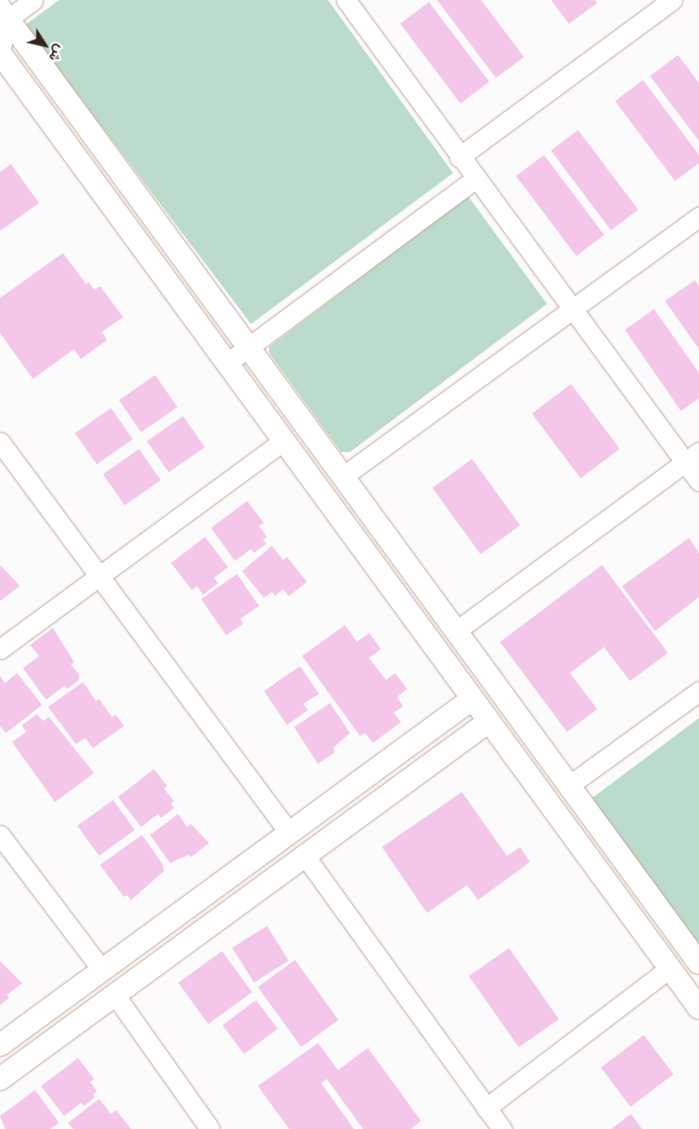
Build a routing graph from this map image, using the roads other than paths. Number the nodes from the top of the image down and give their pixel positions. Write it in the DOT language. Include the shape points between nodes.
graph roads {
  1 [pos="34,0"];
  2 [pos="347,0"];
  3 [pos="672,0"];
  4 [pos="4,14"];
  5 [pos="0,52"];
  6 [pos="459,157"];
  7 [pos="475,179"];
  8 [pos="699,217"];
  9 [pos="572,311"];
  10 [pos="248,347"];
  11 [pos="227,363"];
  12 [pos="283,441"];
  13 [pos="0,442"];
  14 [pos="692,457"];
  15 [pos="342,477"];
  16 [pos="699,481"];
  17 [pos="99,576"];
  18 [pos="456,631"];
  19 [pos="0,649"];
  20 [pos="699,691"];
  21 [pos="472,699"];
  22 [pos="488,722"];
  23 [pos="568,786"];
  24 [pos="289,833"];
  25 [pos="602,834"];
  26 [pos="0,835"];
  27 [pos="582,850"];
  28 [pos="305,856"];
  29 [pos="193,903"];
  30 [pos="209,926"];
  31 [pos="699,963"];
  32 [pos="670,968"];
  33 [pos="102,970"];
  34 [pos="115,995"];
  35 [pos="699,1008"];
  36 [pos="0,1045"];
  37 [pos="0,1079"];
  38 [pos="486,1108"];
  39 [pos="210,1129"];
  40 [pos="502,1129"];
  1 -- 4 [label="street"];
  2 -- 6 [label="street"];
  3 -- 6 [label="street"];
  4 -- 5 [label="street"];
  4 -- 10 [label="street"];
  5 -- 11 [label="street"];
  6 -- 7 [label="street"];
  7 -- 9 [label="street"];
  7 -- 10 [label="street"];
  8 -- 9 [label="street"];
  9 -- 14 [label="street"];
  9 -- 15 [label="street"];
  10 -- 11 [label="street"];
  10 -- 15 [label="street"];
  11 -- 12 [label="street"];
  12 -- 17 [label="street"];
  12 -- 21 [label="street"];
  13 -- 17 [label="street"];
  14 -- 16 [label="street"];
  14 -- 18 [label="street"];
  15 -- 18 [label="street"];
  17 -- 19 [label="street"];
  17 -- 24 [label="street"];
  18 -- 23 [label="street"];
  20 -- 23 [label="street"];
  21 -- 22 [label="street"];
  21 -- 24 [label="street"];
  22 -- 27 [label="street"];
  22 -- 28 [label="street"];
  23 -- 25 [label="street"];
  24 -- 29 [label="street"];
  25 -- 27 [label="street"];
  25 -- 31 [label="street"];
  26 -- 33 [label="street"];
  27 -- 32 [label="street"];
  28 -- 30 [label="street"];
  28 -- 38 [label="street"];
  29 -- 30 [label="street"];
  29 -- 33 [label="street"];
  30 -- 34 [label="street"];
  32 -- 35 [label="street"];
  32 -- 38 [label="street"];
  33 -- 36 [label="street"];
  34 -- 37 [label="street"];
  34 -- 39 [label="street"];
  38 -- 40 [label="street"];
}
